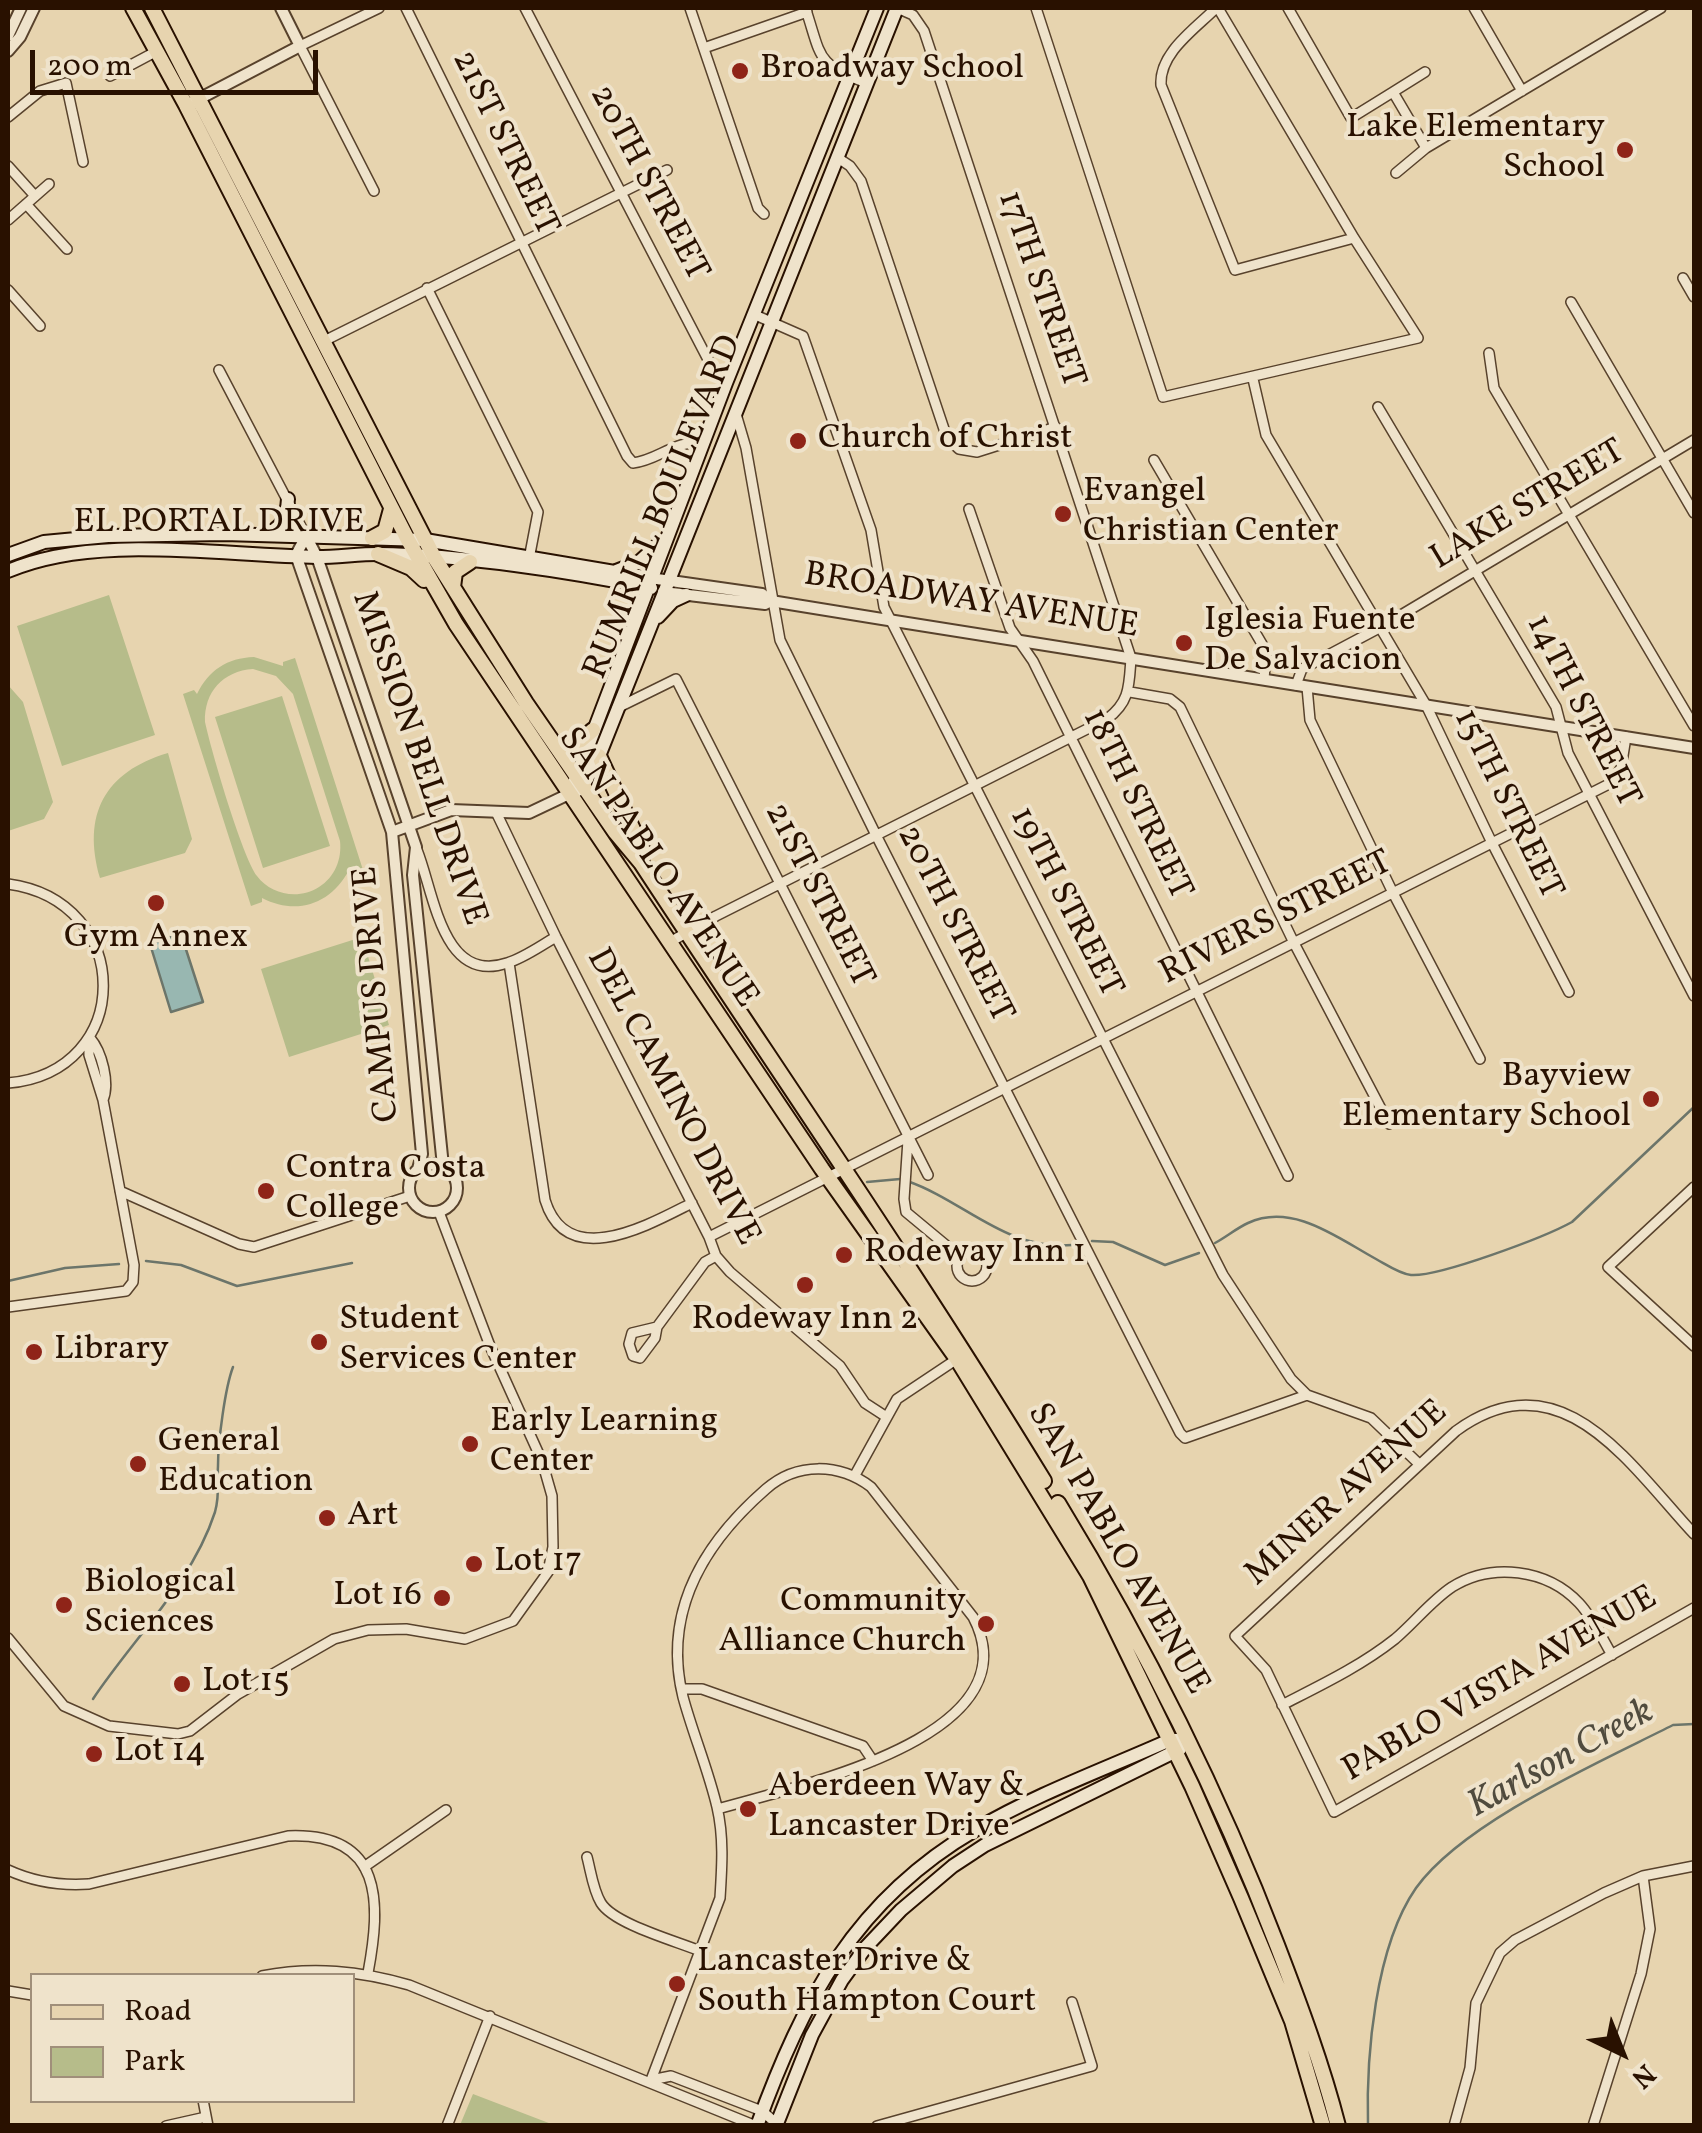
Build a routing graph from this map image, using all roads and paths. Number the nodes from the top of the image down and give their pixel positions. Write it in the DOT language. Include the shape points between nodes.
graph roads {
  1 [pos="21,8"];
  2 [pos="34,8"];
  3 [pos="134,8"];
  4 [pos="152,8"];
  5 [pos="281,8"];
  6 [pos="379,8"];
  7 [pos="406,8"];
  8 [pos="524,8"];
  9 [pos="690,8"];
  10 [pos="877,8"];
  11 [pos="897,8"];
  12 [pos="1036,8"];
  13 [pos="1217,8"];
  14 [pos="1288,8"];
  15 [pos="1474,8"];
  16 [pos="1661,8"];
  17 [pos="806,10"];
  18 [pos="8,36"];
  19 [pos="300,46"];
  20 [pos="704,48"];
  21 [pos="8,51"];
  22 [pos="157,51"];
  23 [pos="1424,72"];
  24 [pos="110,76"];
  25 [pos="848,76"];
  26 [pos="866,83"];
  27 [pos="1522,91"];
  28 [pos="1393,92"];
  29 [pos="193,101"];
  30 [pos="8,117"];
  31 [pos="1426,148"];
  32 [pos="838,158"];
  33 [pos="83,162"];
  34 [pos="8,166"];
  35 [pos="667,170"];
  36 [pos="1396,173"];
  37 [pos="49,184"];
  38 [pos="374,191"];
  39 [pos="620,193"];
  40 [pos="35,196"];
  41 [pos="26,204"];
  42 [pos="764,214"];
  43 [pos="8,220"];
  44 [pos="1354,238"];
  45 [pos="520,244"];
  46 [pos="67,249"];
  47 [pos="1683,278"];
  48 [pos="427,288"];
  49 [pos="8,290"];
  50 [pos="1694,297"];
  51 [pos="1571,302"];
  52 [pos="290,311"];
  53 [pos="753,314"];
  54 [pos="771,321"];
  55 [pos="40,326"];
  56 [pos="324,341"];
  57 [pos="1489,353"];
  58 [pos="317,365"];
  59 [pos="218,370"];
  60 [pos="1253,379"];
  61 [pos="726,383"];
  62 [pos="356,404"];
  63 [pos="1378,407"];
  64 [pos="736,414"];
  65 [pos="1056,426"];
  66 [pos="728,432"];
  67 [pos="1694,440"];
  68 [pos="702,444"];
  69 [pos="1662,459"];
  70 [pos="1154,460"];
  71 [pos="288,499"];
  72 [pos="391,508"];
  73 [pos="970,509"];
  74 [pos="1694,513"];
  75 [pos="1569,515"];
  76 [pos="668,534"];
  77 [pos="260,535"];
  78 [pos="306,536"];
  79 [pos="372,538"];
  80 [pos="408,540"];
  81 [pos="425,540"];
  82 [pos="378,554"];
  83 [pos="8,555"];
  84 [pos="296,556"];
  85 [pos="417,556"];
  86 [pos="317,557"];
  87 [pos="434,558"];
  88 [pos="470,562"];
  89 [pos="529,562"];
  90 [pos="8,572"];
  91 [pos="614,572"];
  92 [pos="1475,572"];
  93 [pos="648,583"];
  94 [pos="665,586"];
  95 [pos="446,592"];
  96 [pos="686,595"];
  97 [pos="771,601"];
  98 [pos="892,621"];
  99 [pos="650,626"];
  100 [pos="1381,627"];
  101 [pos="1022,642"];
  102 [pos="1131,658"];
  103 [pos="1264,679"];
  104 [pos="1302,686"];
  105 [pos="1130,692"];
  106 [pos="1426,705"];
  107 [pos="617,708"];
  108 [pos="1694,726"];
  109 [pos="1561,727"];
  110 [pos="593,730"];
  111 [pos="1626,736"];
  112 [pos="1072,738"];
  113 [pos="555,745"];
  114 [pos="1694,748"];
  115 [pos="599,756"];
  116 [pos="580,781"];
  117 [pos="974,786"];
  118 [pos="569,794"];
  119 [pos="1591,794"];
  120 [pos="496,812"];
  121 [pos="410,826"];
  122 [pos="392,832"];
  123 [pos="876,835"];
  124 [pos="1492,843"];
  125 [pos="416,847"];
  126 [pos="641,864"];
  127 [pos="8,884"];
  128 [pos="780,884"];
  129 [pos="1393,893"];
  130 [pos="686,932"];
  131 [pos="556,938"];
  132 [pos="670,942"];
  133 [pos="1294,943"];
  134 [pos="510,962"];
  135 [pos="1197,992"];
  136 [pos="1570,992"];
  137 [pos="1694,996"];
  138 [pos="89,1038"];
  139 [pos="1102,1040"];
  140 [pos="1480,1058"];
  141 [pos="8,1083"];
  142 [pos="1006,1088"];
  143 [pos="1389,1124"];
  144 [pos="908,1137"];
  145 [pos="443,1166"];
  146 [pos="846,1168"];
  147 [pos="418,1169"];
  148 [pos="928,1176"];
  149 [pos="1288,1176"];
  150 [pos="828,1178"];
  151 [pos="1694,1187"];
  152 [pos="120,1191"];
  153 [pos="410,1196"];
  154 [pos="692,1203"];
  155 [pos="440,1212"];
  156 [pos="710,1237"];
  157 [pos="716,1256"];
  158 [pos="959,1256"];
  159 [pos="8,1306"];
  160 [pos="657,1327"];
  161 [pos="1694,1344"];
  162 [pos="957,1359"];
  163 [pos="1307,1394"];
  164 [pos="885,1416"];
  165 [pos="1418,1464"];
  166 [pos="855,1476"];
  167 [pos="1694,1534"];
  168 [pos="1694,1608"];
  169 [pos="8,1638"];
  170 [pos="1612,1656"];
  171 [pos="682,1689"];
  172 [pos="1282,1705"];
  173 [pos="1188,1740"];
  174 [pos="1173,1747"];
  175 [pos="873,1762"];
  176 [pos="718,1809"];
  177 [pos="446,1810"];
  178 [pos="587,1858"];
  179 [pos="1694,1866"];
  180 [pos="364,1867"];
  181 [pos="8,1870"];
  182 [pos="1642,1876"];
  183 [pos="700,1951"];
  184 [pos="287,1973"];
  185 [pos="368,1973"];
  186 [pos="1072,2002"];
  187 [pos="490,2016"];
  188 [pos="651,2080"];
  189 [pos="207,2121"];
  190 [pos="759,2122"];
  191 [pos="776,2125"];
  192 [pos="166,2126"];
  193 [pos="447,2126"];
  194 [pos="877,2126"];
  195 [pos="1323,2126"];
  196 [pos="1338,2126"];
  197 [pos="1454,2126"];
  198 [pos="1594,2126"];
  1 -- 18 [label="street"];
  2 -- 21 [label="street"];
  3 -- 22 [label="main road, SAN PABLO AVENUE"];
  4 -- 29 [label="main road, SAN PABLO AVENUE"];
  5 -- 19 [label="street"];
  6 -- 19 [label="street"];
  7 -- 45 [label="street, 21ST STREET"];
  8 -- 39 [label="street, 20TH STREET"];
  9 -- 20 [label="street"];
  10 -- 25 [label="main road, RUMRILL BOULEVARD"];
  11 -- 26 [label="main road, RUMRILL BOULEVARD"];
  11 -- 65 [label="street, 17TH STREET" via="913,15 924,31"];
  12 -- 60 [label="street" via="1163,397"];
  13 -- 44 [label="street"];
  13 -- 44 [label="street" via="1167,58 1161,85 1235,270"];
  14 -- 28 [label="street" via="1351,118"];
  15 -- 27 [label="street"];
  16 -- 27 [label="street"];
  17 -- 20 [label="street"];
  17 -- 25 [label="street" via="822,58"];
  19 -- 29 [label="street"];
  19 -- 38 [label="street"];
  20 -- 42 [label="street"];
  22 -- 24 [label="street"];
  22 -- 29 [label="main road, SAN PABLO AVENUE"];
  23 -- 28 [label="street"];
  25 -- 26 [label="street"];
  25 -- 53 [label="main road, RUMRILL BOULEVARD"];
  26 -- 32 [label="main road, RUMRILL BOULEVARD"];
  27 -- 31 [label="street"];
  28 -- 31 [label="street"];
  29 -- 52 [label="main road, SAN PABLO AVENUE"];
  29 -- 56 [label="main road, SAN PABLO AVENUE"];
  30 -- 33 [label="street" via="40,91 66,84"];
  31 -- 36 [label="street"];
  32 -- 54 [label="main road, RUMRILL BOULEVARD"];
  32 -- 65 [label="street" via="861,181 947,438 977,452"];
  34 -- 40 [label="street"];
  35 -- 39 [label="street"];
  37 -- 40 [label="street"];
  39 -- 45 [label="street"];
  39 -- 61 [label="street, 20TH STREET"];
  40 -- 41 [label="street"];
  41 -- 43 [label="street"];
  41 -- 46 [label="street"];
  44 -- 60 [label="street" via="1418,338"];
  45 -- 48 [label="street"];
  45 -- 68 [label="street, 21ST STREET" via="633,463 688,442"];
  47 -- 50 [label="street"];
  48 -- 56 [label="street"];
  48 -- 89 [label="street" via="538,512"];
  49 -- 55 [label="street"];
  51 -- 69 [label="street"];
  52 -- 56 [label="main road"];
  52 -- 58 [label="main road, SAN PABLO AVENUE"];
  53 -- 54 [label="street, 19TH STREET"];
  53 -- 61 [label="main road, RUMRILL BOULEVARD"];
  54 -- 64 [label="main road, RUMRILL BOULEVARD"];
  54 -- 98 [label="street, 19TH STREET" via="794,330 807,345 870,530"];
  56 -- 62 [label="main road, SAN PABLO AVENUE"];
  57 -- 75 [label="street" via="1494,388"];
  58 -- 62 [label="main road" via="329,368 347,401"];
  58 -- 72 [label="main road, SAN PABLO AVENUE"];
  59 -- 71 [label="street, MISSION BELL DRIVE"];
  60 -- 100 [label="street, 15TH STREET" via="1266,434"];
  61 -- 66 [label="main road" via="733,393 724,420"];
  61 -- 68 [label="main road, RUMRILL BOULEVARD"];
  62 -- 81 [label="main road, SAN PABLO AVENUE"];
  63 -- 92 [label="street, 14TH STREET"];
  64 -- 66 [label="main road, RUMRILL BOULEVARD"];
  64 -- 97 [label="street, 20TH STREET"];
  65 -- 102 [label="street, 17TH STREET"];
  66 -- 94 [label="main road, RUMRILL BOULEVARD"];
  67 -- 69 [label="street, LAKE STREET"];
  68 -- 76 [label="main road, RUMRILL BOULEVARD"];
  69 -- 74 [label="street"];
  69 -- 75 [label="street, LAKE STREET"];
  70 -- 103 [label="street" via="1262,644"];
  71 -- 77 [label="main road" via="284,520"];
  71 -- 78 [label="street, MISSION BELL DRIVE"];
  72 -- 79 [label="main road" via="389,524"];
  72 -- 80 [label="main road, SAN PABLO AVENUE"];
  73 -- 101 [label="street, 18TH STREET" via="1010,628"];
  75 -- 92 [label="street, LAKE STREET"];
  75 -- 108 [label="street"];
  76 -- 91 [label="main road" via="640,562"];
  76 -- 93 [label="main road, RUMRILL BOULEVARD"];
  77 -- 78 [label="main road, EL PORTAL DRIVE"];
  77 -- 83 [label="main road, EL PORTAL DRIVE" via="73,538"];
  78 -- 79 [label="main road, EL PORTAL DRIVE"];
  78 -- 84 [label="street"];
  78 -- 86 [label="street, MISSION BELL DRIVE"];
  79 -- 80 [label="main road, EL PORTAL DRIVE"];
  80 -- 81 [label="main road, EL PORTAL DRIVE"];
  80 -- 85 [label="main road, SAN PABLO AVENUE"];
  81 -- 87 [label="main road, SAN PABLO AVENUE"];
  81 -- 89 [label="main road, BROADWAY AVENUE"];
  82 -- 85 [label="main road, EL PORTAL DRIVE"];
  82 -- 86 [label="main road, EL PORTAL DRIVE"];
  82 -- 95 [label="main road"];
  84 -- 86 [label="main road, EL PORTAL DRIVE"];
  84 -- 90 [label="main road, EL PORTAL DRIVE" via="99,552"];
  84 -- 122 [label="street, MISSION BELL DRIVE"];
  85 -- 87 [label="main road, EL PORTAL DRIVE"];
  85 -- 95 [label="main road, SAN PABLO AVENUE"];
  86 -- 121 [label="street, MISSION BELL DRIVE"];
  87 -- 88 [label="main road, BROADWAY AVENUE"];
  87 -- 95 [label="main road, SAN PABLO AVENUE"];
  88 -- 89 [label="main road, BROADWAY AVENUE"];
  88 -- 95 [label="main road" via="455,572"];
  89 -- 91 [label="main road, BROADWAY AVENUE"];
  89 -- 93 [label="main road, BROADWAY AVENUE"];
  91 -- 93 [label="main road, BROADWAY AVENUE"];
  92 -- 100 [label="street, LAKE STREET"];
  92 -- 109 [label="street, 14TH STREET" via="1556,707"];
  93 -- 94 [label="main road, BROADWAY AVENUE"];
  93 -- 110 [label="main road, RUMRILL BOULEVARD"];
  94 -- 96 [label="street, BROADWAY AVENUE"];
  94 -- 97 [label="street, BROADWAY AVENUE" via="762,594"];
  94 -- 99 [label="main road, RUMRILL BOULEVARD"];
  95 -- 113 [label="main road, SAN PABLO AVENUE"];
  95 -- 118 [label="main road, SAN PABLO AVENUE" via="500,694"];
  96 -- 97 [label="street, BROADWAY AVENUE"];
  96 -- 99 [label="main road"];
  97 -- 98 [label="street, BROADWAY AVENUE"];
  97 -- 123 [label="street, 20TH STREET" via="780,640"];
  98 -- 101 [label="street, BROADWAY AVENUE"];
  98 -- 117 [label="street, 19TH STREET"];
  99 -- 107 [label="main road, RUMRILL BOULEVARD"];
  100 -- 104 [label="street, LAKE STREET" via="1298,672"];
  100 -- 106 [label="street, 15TH STREET"];
  101 -- 102 [label="street, BROADWAY AVENUE"];
  101 -- 112 [label="street, 18TH STREET"];
  102 -- 103 [label="street, BROADWAY AVENUE"];
  102 -- 105 [label="street"];
  103 -- 104 [label="street, BROADWAY AVENUE"];
  104 -- 106 [label="street, BROADWAY AVENUE"];
  104 -- 129 [label="street" via="1310,720"];
  105 -- 112 [label="street" via="1121,709"];
  105 -- 133 [label="street" via="1170,698 1180,707"];
  106 -- 109 [label="street, BROADWAY AVENUE"];
  106 -- 124 [label="street, 15TH STREET"];
  107 -- 115 [label="main road, RUMRILL BOULEVARD"];
  107 -- 128 [label="street, 21ST STREET" via="676,679"];
  109 -- 111 [label="street, BROADWAY AVENUE"];
  109 -- 119 [label="street, 14TH STREET"];
  110 -- 113 [label="main road" via="574,746"];
  110 -- 116 [label="main road, RUMRILL BOULEVARD"];
  111 -- 114 [label="street, BROADWAY AVENUE"];
  111 -- 119 [label="street, RIVERS STREET" via="1621,768"];
  112 -- 117 [label="street"];
  112 -- 135 [label="street, 18TH STREET"];
  113 -- 116 [label="main road, SAN PABLO AVENUE"];
  115 -- 116 [label="main road, RUMRILL BOULEVARD"];
  115 -- 126 [label="main road" via="643,850"];
  116 -- 118 [label="main road, RUMRILL BOULEVARD"];
  116 -- 126 [label="main road, SAN PABLO AVENUE"];
  117 -- 123 [label="street"];
  117 -- 139 [label="street, 19TH STREET"];
  118 -- 120 [label="street, CAMPUS DRIVE" via="529,813"];
  118 -- 132 [label="main road, SAN PABLO AVENUE"];
  119 -- 124 [label="street, RIVERS STREET"];
  119 -- 137 [label="street, 14TH STREET"];
  120 -- 121 [label="street, CAMPUS DRIVE" via="451,810"];
  120 -- 131 [label="street, DEL CAMINO DRIVE"];
  121 -- 122 [label="street, CAMPUS DRIVE"];
  121 -- 125 [label="street, MISSION BELL DRIVE"];
  122 -- 147 [label="street, CAMPUS DRIVE" via="422,1154"];
  123 -- 128 [label="street"];
  123 -- 142 [label="street, 20TH STREET"];
  124 -- 129 [label="street, RIVERS STREET"];
  124 -- 136 [label="street, 15TH STREET"];
  125 -- 134 [label="street, MISSION BELL DRIVE" via="455,952 481,966"];
  125 -- 145 [label="street, CAMPUS DRIVE" via="413,876"];
  126 -- 130 [label="main road, SAN PABLO AVENUE"];
  127 -- 138 [label="street" via="57,900 91,934 104,998"];
  128 -- 130 [label="street"];
  128 -- 144 [label="street, 21ST STREET"];
  129 -- 133 [label="street, RIVERS STREET"];
  129 -- 140 [label="street"];
  130 -- 132 [label="street"];
  130 -- 146 [label="main road, SAN PABLO AVENUE"];
  131 -- 134 [label="street, MISSION BELL DRIVE"];
  131 -- 154 [label="street, DEL CAMINO DRIVE"];
  132 -- 150 [label="main road, SAN PABLO AVENUE"];
  133 -- 135 [label="street, RIVERS STREET"];
  133 -- 143 [label="street"];
  134 -- 154 [label="street" via="552,1218 576,1234 607,1238"];
  135 -- 139 [label="street, RIVERS STREET"];
  135 -- 149 [label="street, 18TH STREET"];
  138 -- 141 [label="street" via="55,1069"];
  138 -- 152 [label="street"];
  139 -- 142 [label="street, RIVERS STREET"];
  139 -- 163 [label="street, 19TH STREET" via="1222,1275"];
  142 -- 144 [label="street, RIVERS STREET"];
  142 -- 163 [label="street, 20TH STREET" via="1186,1438"];
  144 -- 146 [label="street, RIVERS STREET"];
  144 -- 148 [label="street, 21ST STREET"];
  144 -- 158 [label="street" via="906,1212"];
  145 -- 147 [label="street"];
  145 -- 155 [label="street" via="458,1190"];
  146 -- 150 [label="street, RIVERS STREET"];
  146 -- 173 [label="main road, SAN PABLO AVENUE" via="1089,1554"];
  147 -- 153 [label="street"];
  150 -- 156 [label="street, RIVERS STREET"];
  150 -- 162 [label="main road, SAN PABLO AVENUE"];
  151 -- 161 [label="street" via="1608,1267"];
  152 -- 153 [label="street" via="254,1247"];
  152 -- 159 [label="street" via="135,1274 130,1288"];
  153 -- 155 [label="street" via="419,1208"];
  154 -- 156 [label="street, DEL CAMINO DRIVE"];
  155 -- 169 [label="street" via="549,1485 554,1547 548,1572 513,1622 466,1639 406,1630 334,1639 238,1694 190,1731 156,1734 110,1726 55,1698"];
  156 -- 157 [label="street, DEL CAMINO DRIVE"];
  157 -- 160 [label="street"];
  157 -- 164 [label="street, DEL CAMINO DRIVE" via="840,1366 865,1404"];
  162 -- 164 [label="street" via="896,1399"];
  162 -- 174 [label="main road, SAN PABLO AVENUE" via="1090,1576"];
  163 -- 165 [label="street" via="1371,1418"];
  164 -- 166 [label="street"];
  165 -- 167 [label="street, MINER AVENUE" via="1491,1411 1524,1406 1569,1412 1602,1436"];
  165 -- 172 [label="street, MINER AVENUE" via="1235,1636 1266,1670"];
  166 -- 171 [label="street" via="825,1468 796,1471 720,1533 685,1600"];
  166 -- 175 [label="street" via="871,1487 967,1608 982,1643 978,1682 959,1711"];
  168 -- 170 [label="street, PABLO VISTA AVENUE"];
  170 -- 172 [label="street" via="1569,1593 1543,1579 1482,1573 1449,1589 1350,1670"];
  170 -- 172 [label="street, PABLO VISTA AVENUE" via="1334,1812"];
  171 -- 175 [label="street" via="702,1689 864,1746"];
  171 -- 176 [label="street"];
  173 -- 174 [label="main road, SAN PABLO AVENUE"];
  173 -- 196 [label="main road, SAN PABLO AVENUE" via="1262,1904"];
  174 -- 190 [label="main road" via="1013,1810 914,1873 828,1970 802,2013"];
  174 -- 191 [label="main road" via="985,1845 900,1910 842,1980"];
  174 -- 195 [label="main road, SAN PABLO AVENUE" via="1292,2022"];
  175 -- 176 [label="street"];
  176 -- 183 [label="street" via="720,1898"];
  177 -- 180 [label="street"];
  178 -- 183 [label="street" via="606,1909"];
  179 -- 182 [label="street"];
  180 -- 181 [label="street" via="340,1846 309,1835 89,1884 39,1882"];
  180 -- 185 [label="street" via="378,1913"];
  182 -- 197 [label="street" via="1537,1927 1500,1954 1476,2003 1470,2068"];
  182 -- 198 [label="street" via="1650,1929"];
  183 -- 188 [label="street"];
  184 -- 185 [label="street"];
  185 -- 187 [label="street"];
  186 -- 194 [label="street" via="1092,2066"];
  187 -- 188 [label="street"];
  187 -- 193 [label="street"];
  188 -- 190 [label="street"];
  188 -- 190 [label="street" via="670,2076"];
  189 -- 192 [label="street"];
  190 -- 191 [label="street"];
}
